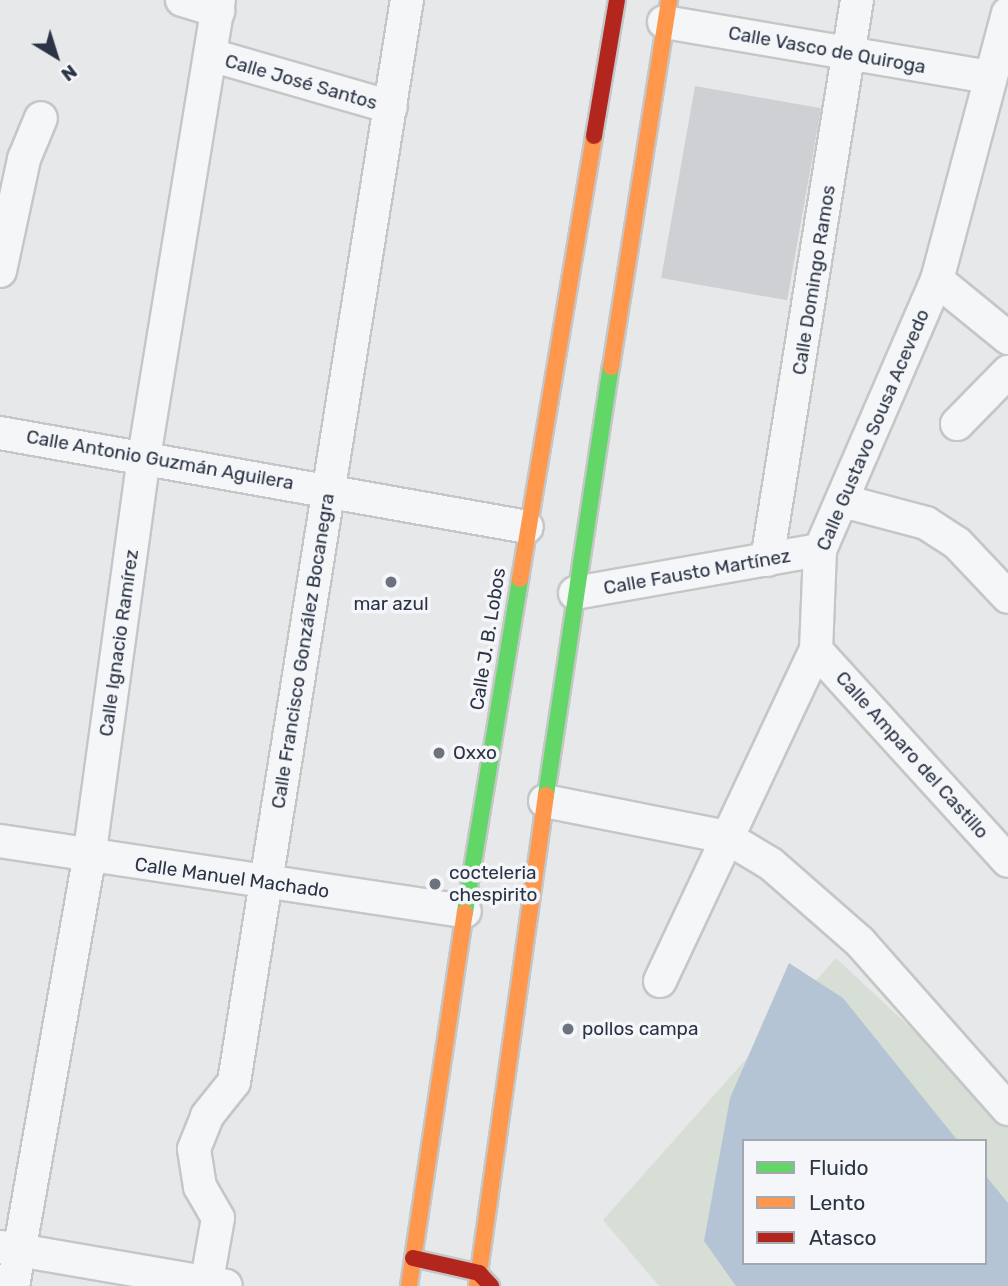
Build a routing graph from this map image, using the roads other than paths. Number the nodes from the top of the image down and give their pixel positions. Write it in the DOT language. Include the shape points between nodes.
graph roads {
  1 [pos="182,0"];
  2 [pos="407,0"];
  3 [pos="617,0"];
  4 [pos="857,0"];
  5 [pos="218,6"];
  6 [pos="666,11"];
  7 [pos="1008,13"];
  8 [pos="849,54"];
  9 [pos="211,55"];
  10 [pos="990,77"];
  11 [pos="391,107"];
  12 [pos="41,118"];
  13 [pos="12,154"];
  14 [pos="0,271"];
  15 [pos="937,280"];
  16 [pos="1005,328"];
  17 [pos="1008,372"];
  18 [pos="957,424"];
  19 [pos="0,433"];
  20 [pos="145,457"];
  21 [pos="329,488"];
  22 [pos="843,501"];
  23 [pos="527,527"];
  24 [pos="820,550"];
  25 [pos="767,560"];
  26 [pos="575,593"];
  27 [pos="1008,597"];
  28 [pos="816,650"];
  29 [pos="545,801"];
  30 [pos="726,837"];
  31 [pos="0,841"];
  32 [pos="89,858"];
  33 [pos="1008,861"];
  34 [pos="266,883"];
  35 [pos="464,911"];
  36 [pos="660,981"];
  37 [pos="1008,1109"];
  38 [pos="10,1249"];
  39 [pos="413,1258"];
  40 [pos="478,1280"];
  41 [pos="214,1285"];
  42 [pos="13,1286"];
  43 [pos="410,1286"];
  44 [pos="491,1286"];
  1 -- 5 [label="street"];
  2 -- 11 [label="street, Calle Francisco González Bocanegra"];
  3 -- 23 [label="main road, Calle J. B. Lobos"];
  4 -- 8 [label="street, Calle Domingo Ramos"];
  5 -- 9 [label="street, Calle Ignacio Ramírez"];
  6 -- 8 [label="street, Calle Vasco de Quiroga"];
  6 -- 26 [label="main road"];
  7 -- 10 [label="street, Calle Gustavo Sousa Acevedo"];
  8 -- 10 [label="street, Calle Vasco de Quiroga"];
  8 -- 25 [label="street, Calle Domingo Ramos"];
  9 -- 11 [label="street, Calle José Santos"];
  9 -- 20 [label="street, Calle Ignacio Ramírez"];
  10 -- 15 [label="street, Calle Gustavo Sousa Acevedo"];
  11 -- 21 [label="street, Calle Francisco González Bocanegra"];
  12 -- 13 [label="street"];
  13 -- 14 [label="street"];
  15 -- 16 [label="street"];
  15 -- 22 [label="street, Calle Gustavo Sousa Acevedo"];
  17 -- 18 [label="street"];
  19 -- 20 [label="street, Calle Antonio Guzmán Aguilera"];
  20 -- 21 [label="street, Calle Antonio Guzmán Aguilera"];
  20 -- 32 [label="street, Calle Ignacio Ramírez"];
  21 -- 23 [label="street, Calle Antonio Guzmán Aguilera"];
  21 -- 34 [label="street, Calle Francisco González Bocanegra"];
  22 -- 24 [label="street, Calle Gustavo Sousa Acevedo"];
  22 -- 27 [label="street" via="926,523 957,543"];
  23 -- 35 [label="main road, Calle J. B. Lobos"];
  24 -- 25 [label="street, Calle Fausto Martínez"];
  24 -- 28 [label="street, Calle Gustavo Sousa Acevedo"];
  25 -- 26 [label="street, Calle Fausto Martínez"];
  26 -- 29 [label="main road"];
  28 -- 30 [label="street, Calle Gustavo Sousa Acevedo"];
  28 -- 33 [label="street, Calle Amparo del Castillo"];
  29 -- 30 [label="street"];
  29 -- 40 [label="main road"];
  30 -- 36 [label="street, Calle Gustavo Sousa Acevedo"];
  30 -- 37 [label="street" via="771,864 860,943"];
  31 -- 32 [label="street, Calle Manuel Machado"];
  32 -- 34 [label="street, Calle Manuel Machado"];
  32 -- 38 [label="street, Calle Ignacio Ramírez"];
  34 -- 35 [label="street, Calle Manuel Machado"];
  34 -- 41 [label="street, Calle Francisco González Bocanegra" via="234,1082 207,1116 194,1149 200,1187 218,1218"];
  35 -- 39 [label="main road, Calle J. B. Lobos"];
  38 -- 41 [label="street"];
  38 -- 42 [label="street, Calle Ignacio Ramírez"];
  39 -- 40 [label="main road"];
  39 -- 43 [label="main road, Calle J. B. Lobos"];
  40 -- 44 [label="main road"];
}
